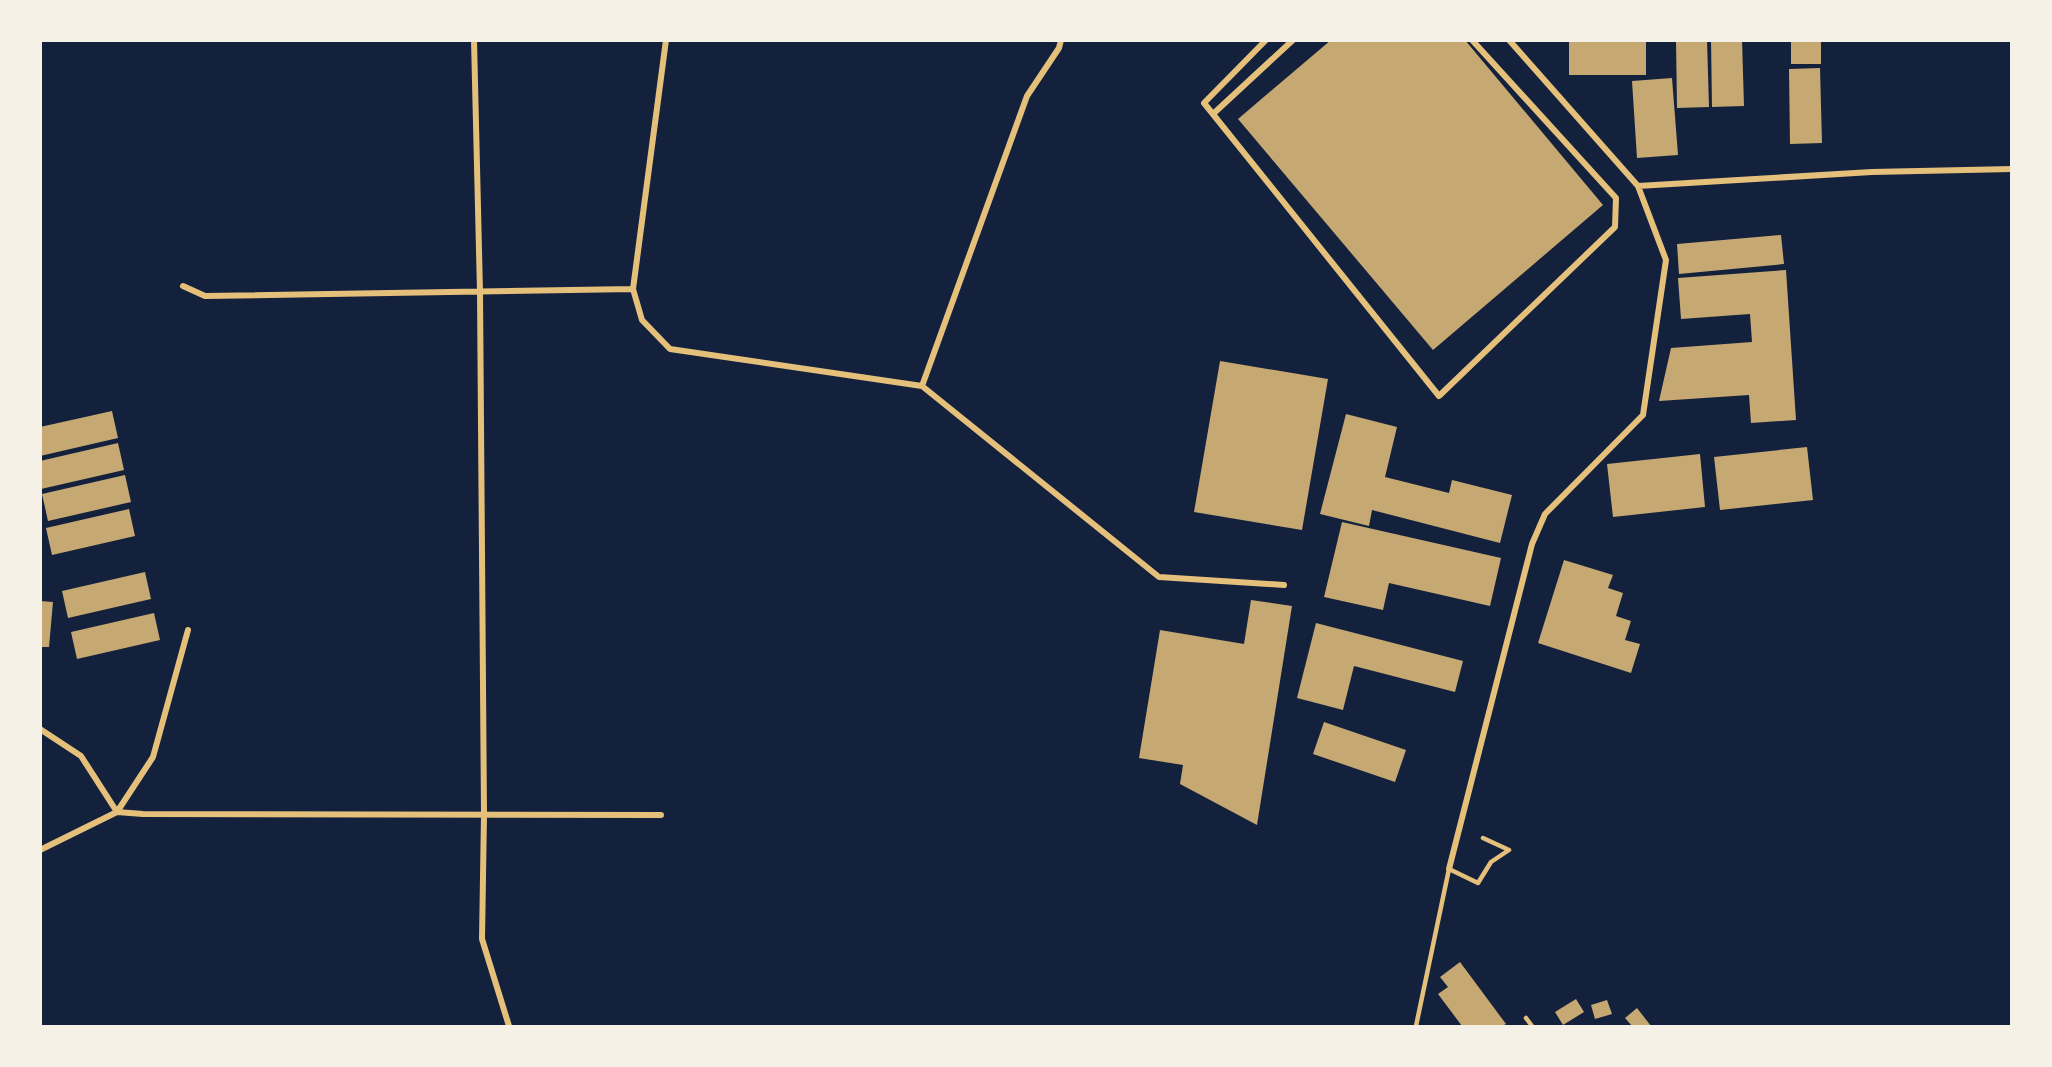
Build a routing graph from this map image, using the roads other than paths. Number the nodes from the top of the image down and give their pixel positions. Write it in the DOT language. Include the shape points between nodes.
graph roads {
  1 [pos="474,40"];
  2 [pos="666,40"];
  3 [pos="1060,40"];
  4 [pos="1266,40"];
  5 [pos="1293,40"];
  6 [pos="1472,40"];
  7 [pos="1509,40"];
  8 [pos="1213,114"];
  9 [pos="2012,170"];
  10 [pos="1638,186"];
  11 [pos="183,286"];
  12 [pos="633,289"];
  13 [pos="480,292"];
  14 [pos="922,386"];
  15 [pos="1284,585"];
  16 [pos="188,630"];
  17 [pos="40,729"];
  18 [pos="117,812"];
  19 [pos="484,815"];
  20 [pos="661,815"];
  21 [pos="1483,838"];
  22 [pos="40,850"];
  23 [pos="1449,869"];
  24 [pos="1526,1018"];
  25 [pos="509,1026"];
  26 [pos="1416,1026"];
  27 [pos="1532,1026"];
  1 -- 13 [label="street"];
  2 -- 12 [label="street"];
  3 -- 14 [label="street" via="1059,48 1028,96"];
  4 -- 8 [label="street" via="1204,103"];
  5 -- 8 [label="street"];
  6 -- 8 [label="street" via="1616,198 1615,227 1439,396"];
  7 -- 10 [label="street"];
  9 -- 10 [label="street" via="1872,172"];
  10 -- 23 [label="street" via="1666,260 1643,414 1545,514 1532,544"];
  11 -- 13 [label="street" via="205,296"];
  12 -- 13 [label="street"];
  12 -- 14 [label="street" via="642,320 670,348"];
  13 -- 19 [label="street"];
  14 -- 15 [label="street" via="1159,577"];
  16 -- 18 [label="street" via="153,757"];
  17 -- 18 [label="street" via="81,756"];
  18 -- 19 [label="street"];
  18 -- 22 [label="street"];
  19 -- 20 [label="street"];
  19 -- 25 [label="street" via="482,939"];
  21 -- 23 [label="lane" via="1509,850 1491,862 1478,883"];
  23 -- 26 [label="lane"];
  24 -- 27 [label="lane"];
}
